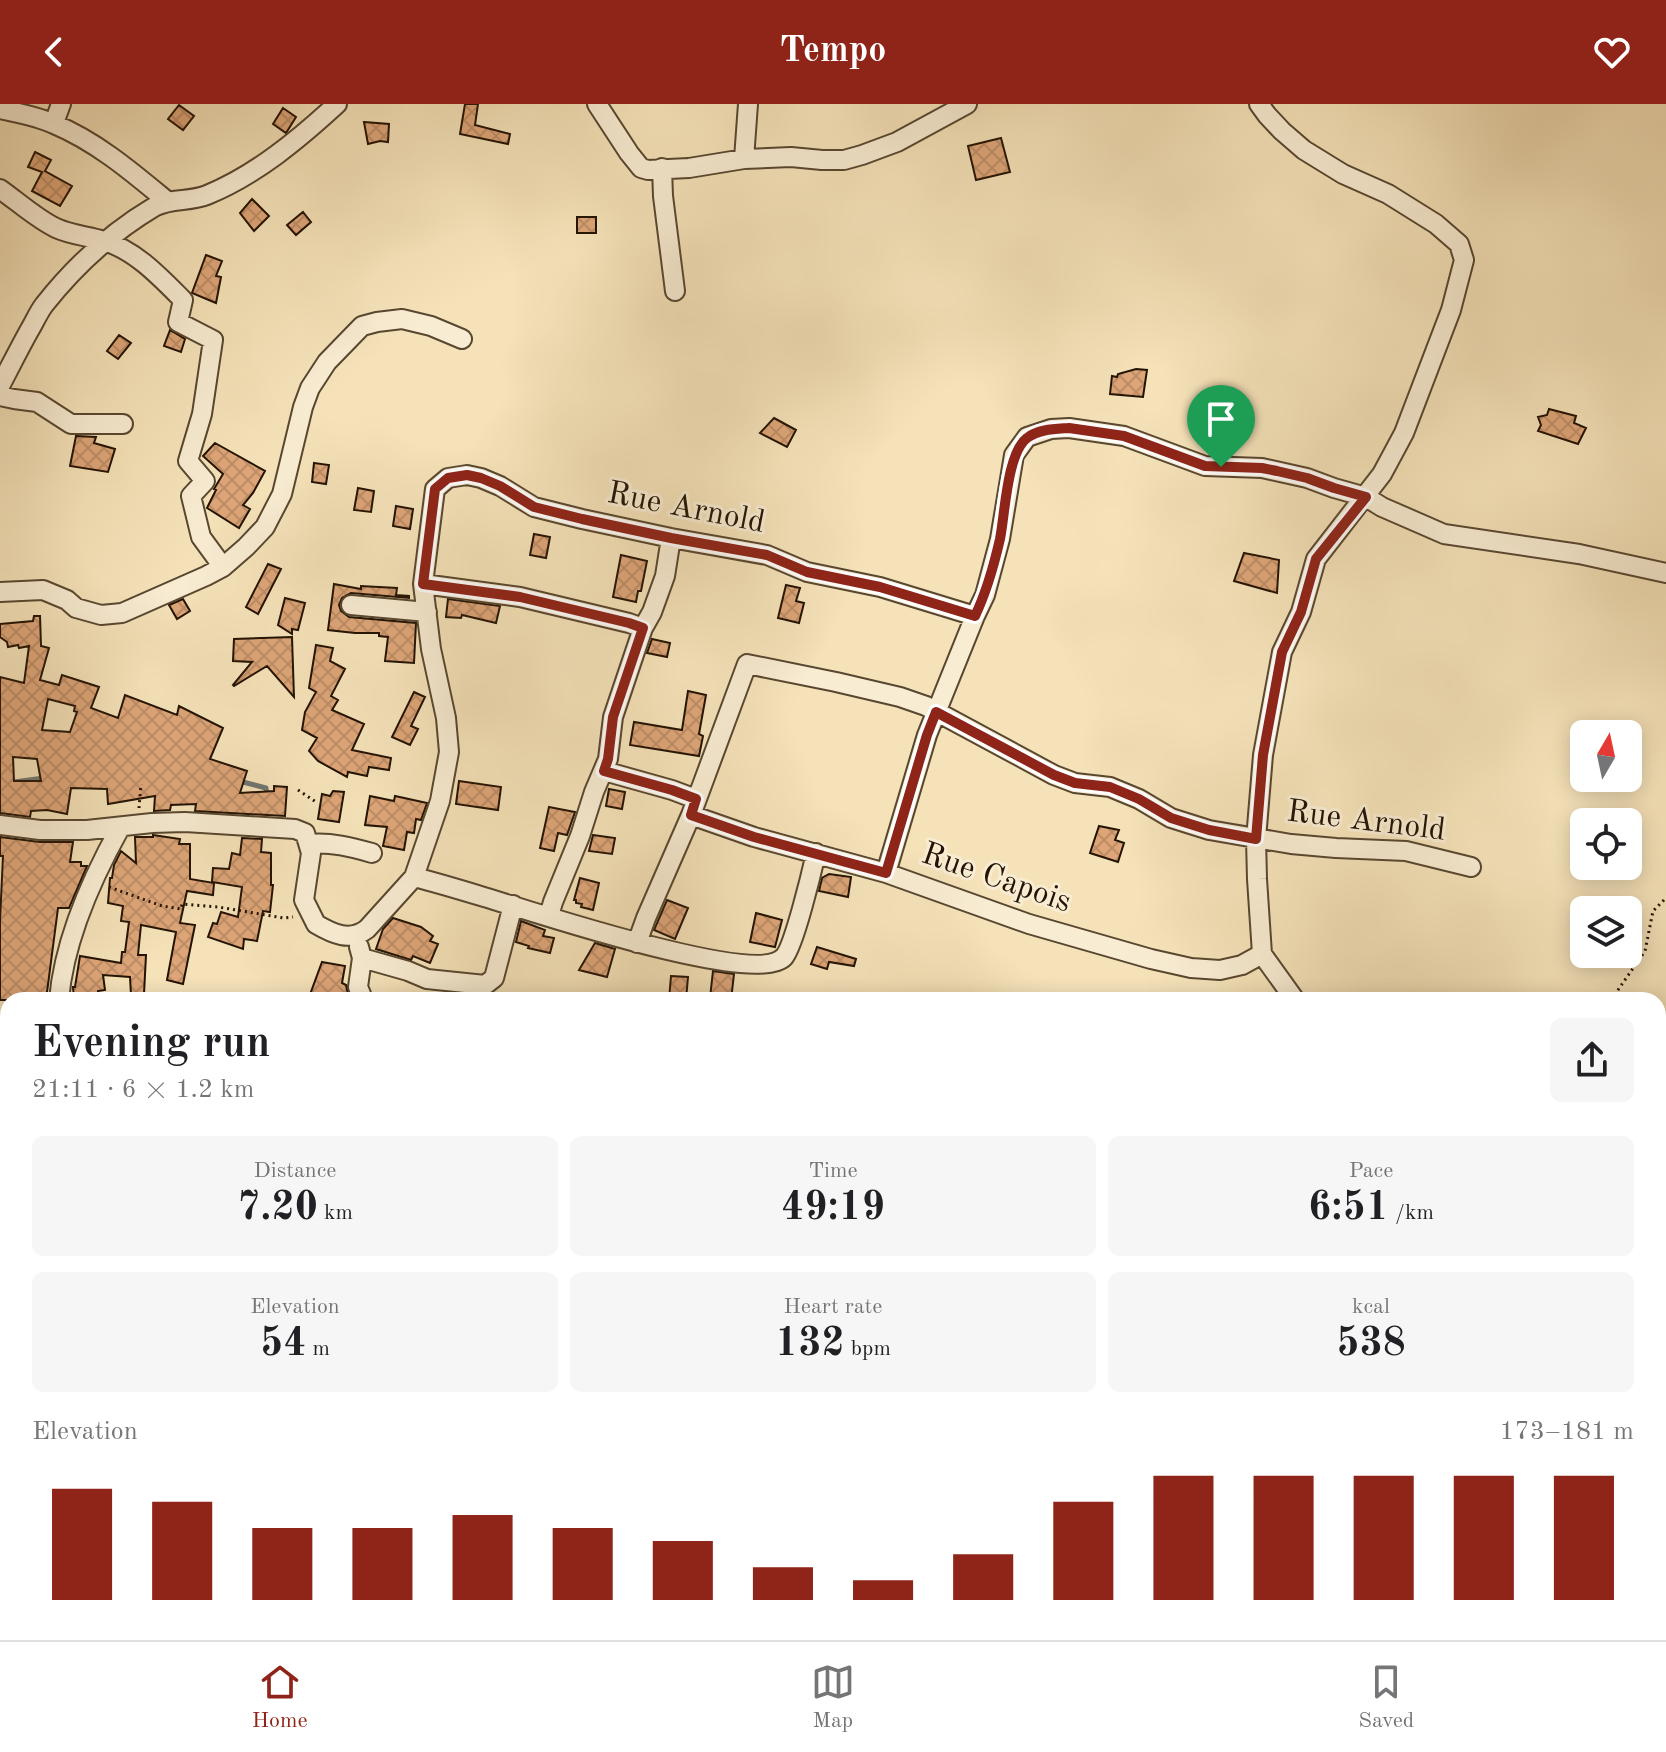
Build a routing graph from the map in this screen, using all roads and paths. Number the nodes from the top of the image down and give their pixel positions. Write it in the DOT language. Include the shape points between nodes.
graph roads {
  1 [pos="61,104"];
  2 [pos="337,104"];
  3 [pos="748,104"];
  4 [pos="1259,104"];
  5 [pos="601,105"];
  6 [pos="956,107"];
  7 [pos="0,109"];
  8 [pos="54,123"];
  9 [pos="744,159"];
  10 [pos="662,168"];
  11 [pos="0,189"];
  12 [pos="167,201"];
  13 [pos="106,241"];
  14 [pos="675,291"];
  15 [pos="462,339"];
  16 [pos="0,386"];
  17 [pos="0,396"];
  18 [pos="123,424"];
  19 [pos="1366,497"];
  20 [pos="671,538"];
  21 [pos="223,567"];
  22 [pos="1666,573"];
  23 [pos="423,584"];
  24 [pos="0,592"];
  25 [pos="351,605"];
  26 [pos="427,612"];
  27 [pos="975,616"];
  28 [pos="643,628"];
  29 [pos="936,712"];
  30 [pos="604,771"];
  31 [pos="141,784"];
  32 [pos="298,790"];
  33 [pos="316,802"];
  34 [pos="694,807"];
  35 [pos="0,825"];
  36 [pos="129,826"];
  37 [pos="307,838"];
  38 [pos="1256,839"];
  39 [pos="372,853"];
  40 [pos="816,853"];
  41 [pos="1471,867"];
  42 [pos="886,873"];
  43 [pos="414,877"];
  44 [pos="95,880"];
  45 [pos="1666,898"];
  46 [pos="513,905"];
  47 [pos="313,916"];
  48 [pos="549,916"];
  49 [pos="358,936"];
  50 [pos="637,943"];
  51 [pos="1262,954"];
  52 [pos="362,958"];
  53 [pos="60,992"];
  54 [pos="360,992"];
  55 [pos="1289,992"];
  56 [pos="1617,992"];
  1 -- 8 [label="street"];
  2 -- 12 [label="street" via="270,160 225,187 203,197"];
  3 -- 9 [label="street"];
  4 -- 19 [label="street" via="1304,150 1436,224 1459,244 1464,260 1451,310 1404,433"];
  5 -- 10 [label="street" via="641,168"];
  6 -- 9 [label="street" via="897,142 844,160"];
  7 -- 8 [label="street"];
  8 -- 12 [label="street" via="88,141"];
  9 -- 10 [label="street"];
  10 -- 14 [label="street"];
  11 -- 13 [label="street" via="55,228"];
  12 -- 13 [label="street"];
  13 -- 16 [label="street" via="43,307"];
  13 -- 21 [label="street" via="142,262 183,300 178,322 213,340 202,414 188,461 205,481 191,496 201,537"];
  15 -- 21 [label="street" via="402,319 362,326 310,388 282,494 265,527"];
  17 -- 18 [label="street" via="37,402 71,424"];
  19 -- 22 [label="street" via="1444,534"];
  19 -- 27 [label="street" via="1262,468 1205,466 1124,436 1051,429 1027,437 1014,455 1000,539"];
  19 -- 38 [label="street" via="1316,559 1301,612 1282,652 1263,755"];
  20 -- 23 [label="street, Rue Arnold" via="534,507 481,478 448,478 435,489"];
  20 -- 27 [label="street, Rue Arnold" via="767,555 807,572"];
  20 -- 28 [label="street" via="665,576"];
  21 -- 24 [label="street" via="122,613 101,615 76,608 43,590"];
  23 -- 26 [label="street, Rue Arnold"];
  23 -- 28 [label="street" via="520,597"];
  25 -- 26 [label="street"];
  26 -- 43 [label="street, Rue Arnold" via="449,752 440,801"];
  27 -- 29 [label="street"];
  28 -- 30 [label="street" via="613,717"];
  29 -- 34 [label="street, Rue Arnold" via="900,697 747,664"];
  29 -- 38 [label="street, Rue Arnold" via="1054,775 1110,787 1171,818"];
  29 -- 42 [label="street"];
  30 -- 34 [label="street, Rue Capois" via="672,790"];
  30 -- 48 [label="street"];
  31 -- 36 [label="path"];
  32 -- 33 [label="path"];
  34 -- 40 [label="street, Rue Capois" via="754,837"];
  34 -- 50 [label="street"];
  35 -- 36 [label="street" via="40,830"];
  36 -- 37 [label="street" via="240,825 295,829"];
  36 -- 44 [label="street" via="104,857"];
  37 -- 39 [label="street"];
  37 -- 47 [label="street" via="311,853 304,900"];
  38 -- 41 [label="street, Rue Arnold" via="1406,851"];
  38 -- 51 [label="street"];
  40 -- 42 [label="street, Rue Capois"];
  40 -- 50 [label="street" via="783,958 770,964 747,963"];
  42 -- 51 [label="street, Rue Capois" via="1029,924 1191,968 1220,970"];
  43 -- 46 [label="street"];
  43 -- 49 [label="street, Rue Arnold"];
  44 -- 47 [label="path" via="162,906"];
  44 -- 53 [label="street" via="78,917"];
  45 -- 56 [label="path" via="1653,911 1645,951"];
  46 -- 48 [label="street"];
  46 -- 52 [label="street" via="494,978 485,985 427,979"];
  47 -- 49 [label="street" via="329,931"];
  48 -- 50 [label="street"];
  49 -- 52 [label="street"];
  51 -- 55 [label="street"];
  52 -- 54 [label="street"];
}
